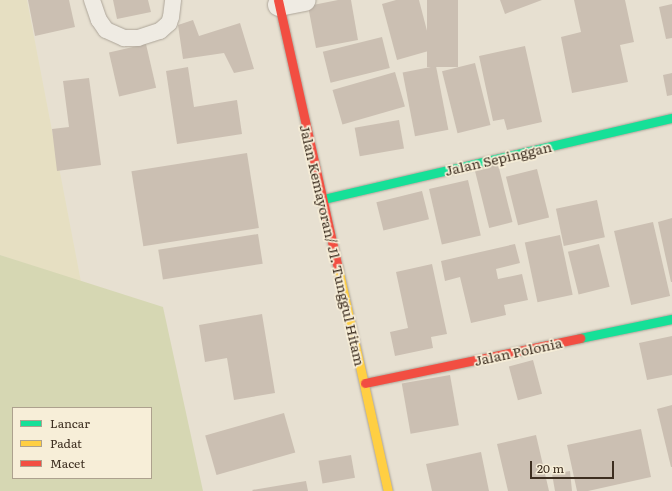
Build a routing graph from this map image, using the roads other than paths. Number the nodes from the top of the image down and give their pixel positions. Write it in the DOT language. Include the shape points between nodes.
graph roads {
  1 [pos="92,0"];
  2 [pos="173,0"];
  3 [pos="305,0"];
  4 [pos="278,3"];
  5 [pos="672,118"];
  6 [pos="323,199"];
  7 [pos="672,319"];
  8 [pos="365,383"];
  9 [pos="388,491"];
  1 -- 2 [label="lane" via="99,20 106,30 124,38 138,38 160,31 169,23"];
  3 -- 4 [label="street"];
  4 -- 6 [label="street, Jalan Kemayoran/ Jl. Tunggul Hitam"];
  5 -- 6 [label="street, Jalan Sepinggan"];
  6 -- 8 [label="street, Jalan Kemayoran/ Jl. Tunggul Hitam"];
  7 -- 8 [label="street, Jalan Polonia"];
  8 -- 9 [label="street, Jalan Kemayoran/ Jl. Tunggul Hitam"];
}
